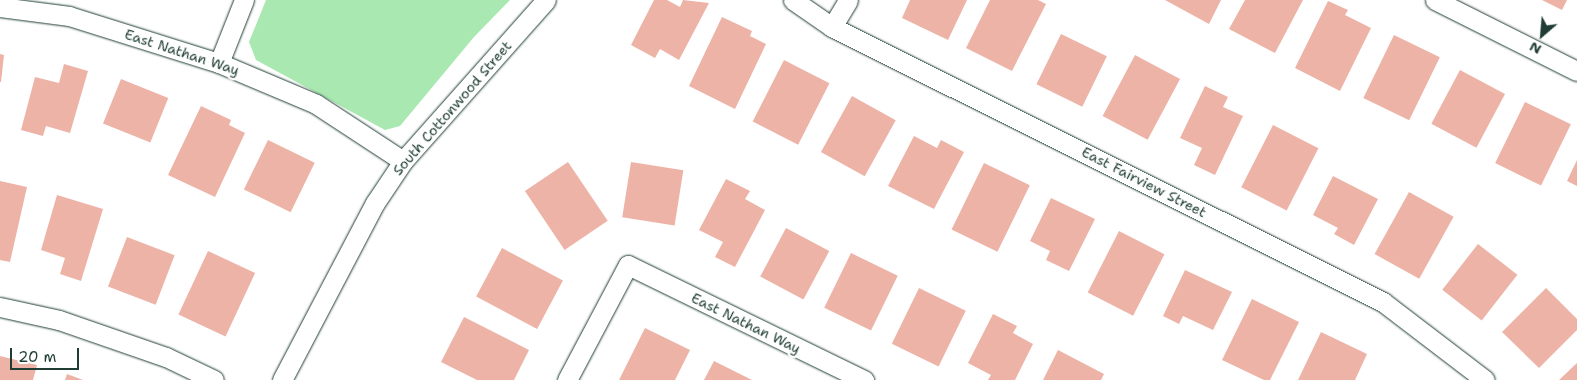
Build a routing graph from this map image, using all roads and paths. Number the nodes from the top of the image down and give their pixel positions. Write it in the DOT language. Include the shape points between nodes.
graph roads {
  1 [pos="244,0"];
  2 [pos="546,0"];
  3 [pos="793,0"];
  4 [pos="848,0"];
  5 [pos="1436,0"];
  6 [pos="0,7"];
  7 [pos="832,27"];
  8 [pos="220,62"];
  9 [pos="1577,71"];
  10 [pos="403,161"];
  11 [pos="0,308"];
  12 [pos="214,380"];
  13 [pos="282,380"];
  14 [pos="567,380"];
  15 [pos="864,380"];
  16 [pos="1484,380"];
  1 -- 8 [label="street"];
  2 -- 10 [label="street, South Cottonwood Street"];
  3 -- 7 [label="street, East Fairview Street"];
  4 -- 7 [label="street"];
  5 -- 9 [label="street"];
  6 -- 8 [label="street, East Nathan Way" via="69,16"];
  7 -- 16 [label="street, East Fairview Street" via="1383,302"];
  8 -- 10 [label="street, East Nathan Way" via="316,104"];
  10 -- 13 [label="street, South Cottonwood Street" via="376,203"];
  11 -- 12 [label="street" via="59,320 166,357"];
  14 -- 15 [label="street, East Nathan Way" via="628,265"];
}
